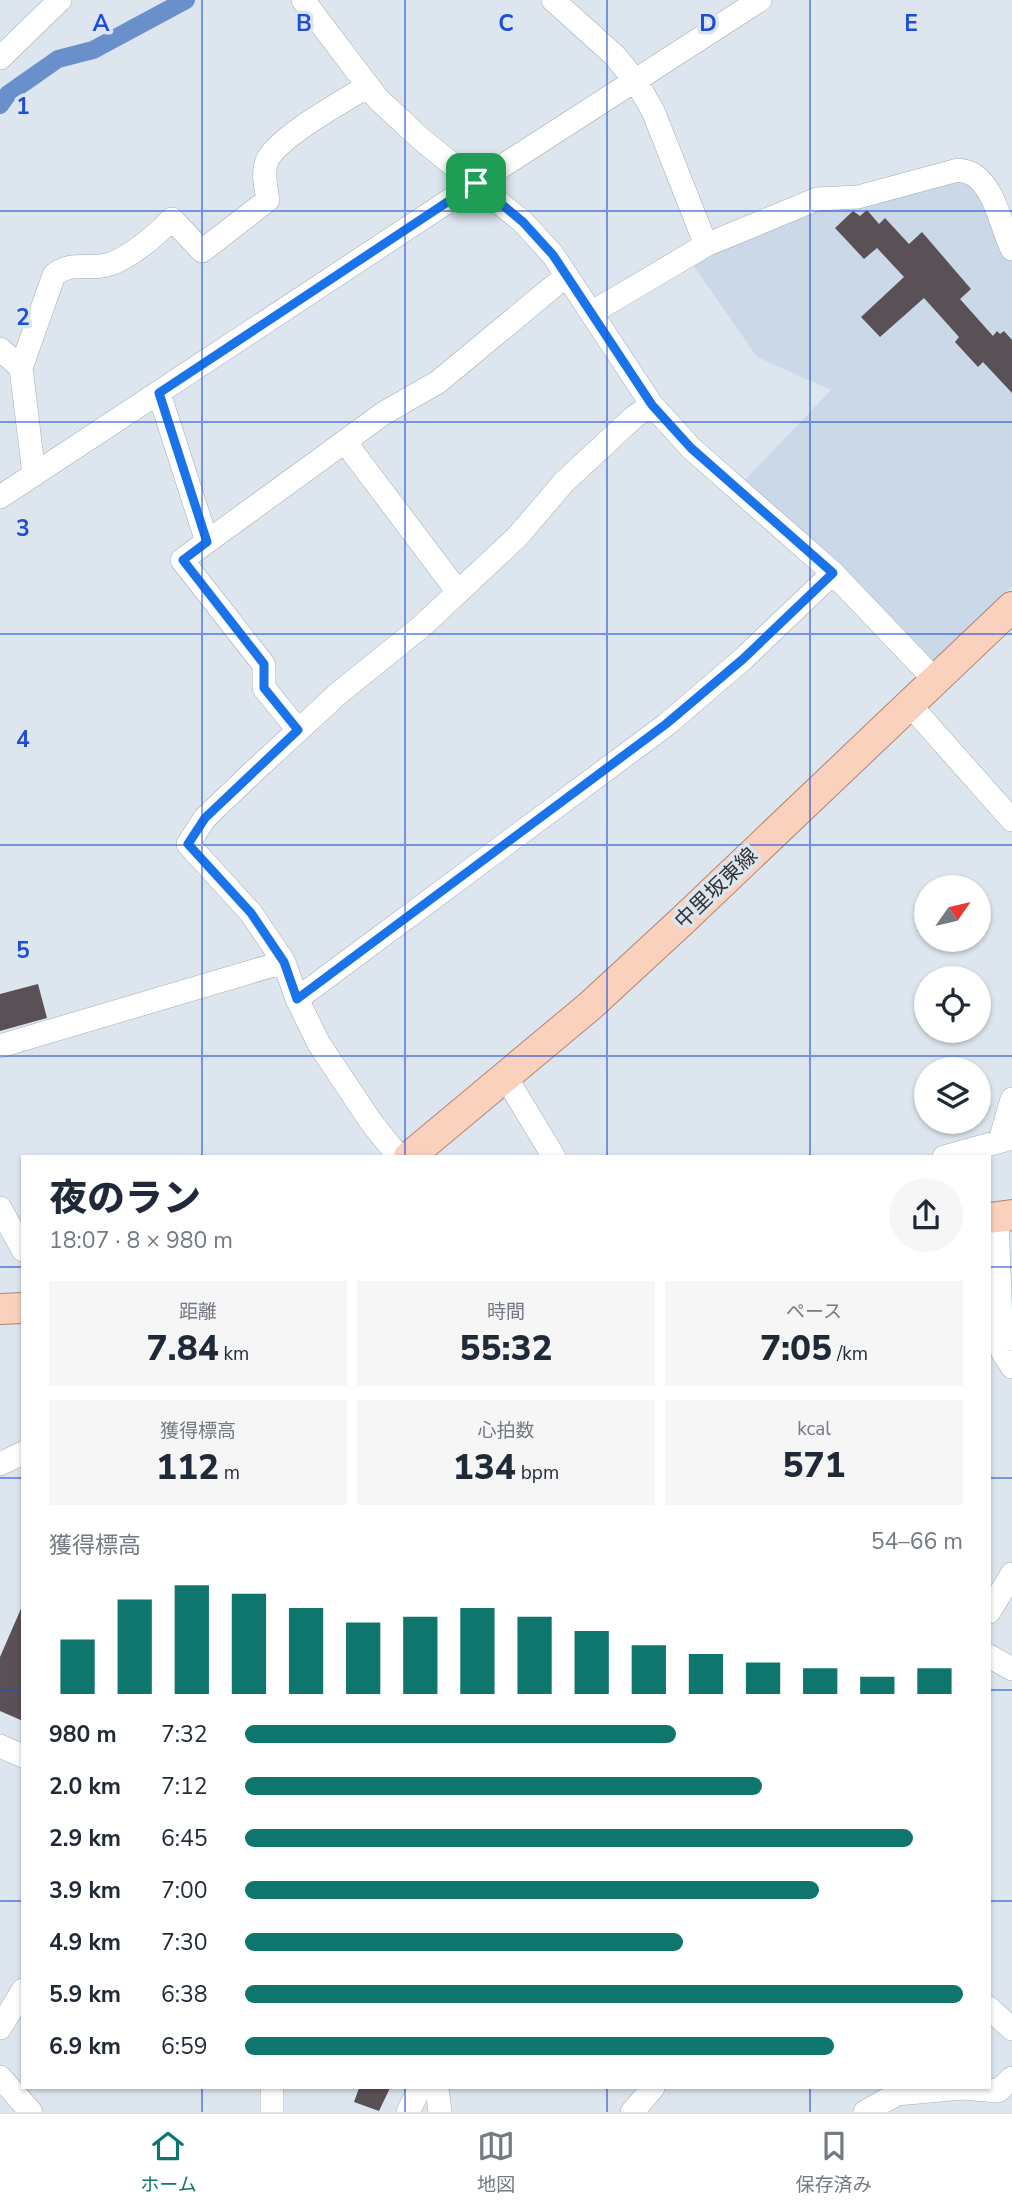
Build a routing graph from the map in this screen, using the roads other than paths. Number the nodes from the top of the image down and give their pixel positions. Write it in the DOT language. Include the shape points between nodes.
graph roads {
  1 [pos="60,0"];
  2 [pos="303,0"];
  3 [pos="553,0"];
  4 [pos="760,0"];
  5 [pos="0,58"];
  6 [pos="635,80"];
  7 [pos="368,86"];
  8 [pos="476,183"];
  9 [pos="706,245"];
  10 [pos="1012,248"];
  11 [pos="566,276"];
  12 [pos="591,313"];
  13 [pos="0,349"];
  14 [pos="21,368"];
  15 [pos="159,393"];
  16 [pos="652,405"];
  17 [pos="345,442"];
  18 [pos="34,475"];
  19 [pos="0,497"];
  20 [pos="207,542"];
  21 [pos="833,573"];
  22 [pos="458,592"];
  23 [pos="1012,607"];
  24 [pos="936,680"];
  25 [pos="910,705"];
  26 [pos="298,730"];
  27 [pos="1012,820"];
  28 [pos="284,962"];
  29 [pos="297,999"];
  30 [pos="0,1046"];
  31 [pos="505,1076"];
  32 [pos="1012,1099"];
  33 [pos="1006,1140"];
  34 [pos="397,1155"];
  35 [pos="411,1155"];
  36 [pos="553,1155"];
  37 [pos="951,1155"];
  38 [pos="0,1208"];
  39 [pos="999,1217"];
  40 [pos="21,1246"];
  41 [pos="0,1308"];
  42 [pos="21,1308"];
  43 [pos="1012,1367"];
  44 [pos="21,1455"];
  45 [pos="0,1464"];
  46 [pos="1012,1574"];
  47 [pos="991,1609"];
  48 [pos="991,1657"];
  49 [pos="1012,1669"];
  50 [pos="0,1746"];
  51 [pos="21,1755"];
  52 [pos="12,1997"];
  53 [pos="991,2010"];
  54 [pos="0,2028"];
  55 [pos="1012,2029"];
  56 [pos="0,2077"];
  57 [pos="1012,2078"];
  58 [pos="272,2089"];
  59 [pos="420,2089"];
  60 [pos="437,2089"];
  61 [pos="652,2089"];
  62 [pos="951,2089"];
  63 [pos="974,2089"];
  64 [pos="31,2112"];
  65 [pos="272,2112"];
  66 [pos="408,2112"];
  67 [pos="440,2112"];
  68 [pos="632,2112"];
  69 [pos="864,2112"];
  1 -- 5 [label="street"];
  2 -- 7 [label="street"];
  3 -- 6 [label="street"];
  4 -- 6 [label="street"];
  6 -- 8 [label="street"];
  6 -- 9 [label="street" via="653,111"];
  7 -- 8 [label="street" via="421,139"];
  7 -- 14 [label="street" via="291,134 267,161 268,200 202,251 172,219 153,238 111,264 63,267 54,275"];
  8 -- 11 [label="street" via="523,222"];
  8 -- 15 [label="street"];
  9 -- 10 [label="street" via="817,199 858,197 958,170 974,174 991,192"];
  9 -- 12 [label="street"];
  11 -- 12 [label="street"];
  11 -- 17 [label="street" via="438,382"];
  12 -- 16 [label="street"];
  13 -- 14 [label="street"];
  14 -- 18 [label="street"];
  15 -- 18 [label="street"];
  15 -- 20 [label="street"];
  16 -- 21 [label="street" via="691,448"];
  16 -- 22 [label="street" via="564,482 518,536"];
  17 -- 20 [label="street"];
  17 -- 22 [label="street"];
  18 -- 19 [label="street"];
  20 -- 26 [label="street" via="183,560 264,664 264,688"];
  21 -- 24 [label="street"];
  21 -- 29 [label="street" via="666,724"];
  22 -- 26 [label="street"];
  23 -- 24 [label="main road, 中里坂東線"];
  24 -- 25 [label="main road, 中里坂東線"];
  25 -- 27 [label="street"];
  25 -- 31 [label="main road, 中里坂東線" via="590,1006"];
  26 -- 28 [label="street" via="205,818 188,844 251,913"];
  28 -- 29 [label="street"];
  28 -- 30 [label="street"];
  29 -- 34 [label="street" via="319,1044"];
  31 -- 35 [label="main road, 中里坂東線"];
  31 -- 36 [label="street"];
  32 -- 33 [label="street"];
  33 -- 37 [label="street"];
  38 -- 40 [label="street"];
  39 -- 43 [label="street" via="1002,1351"];
  41 -- 42 [label="main road"];
  44 -- 45 [label="street"];
  46 -- 47 [label="street"];
  48 -- 49 [label="street"];
  50 -- 51 [label="street"];
  52 -- 54 [label="street"];
  53 -- 55 [label="street"];
  56 -- 64 [label="street"];
  57 -- 63 [label="street" via="998,2091"];
  58 -- 65 [label="street"];
  59 -- 66 [label="street"];
  60 -- 67 [label="street"];
  61 -- 68 [label="street"];
  62 -- 69 [label="street" via="897,2094"];
}
